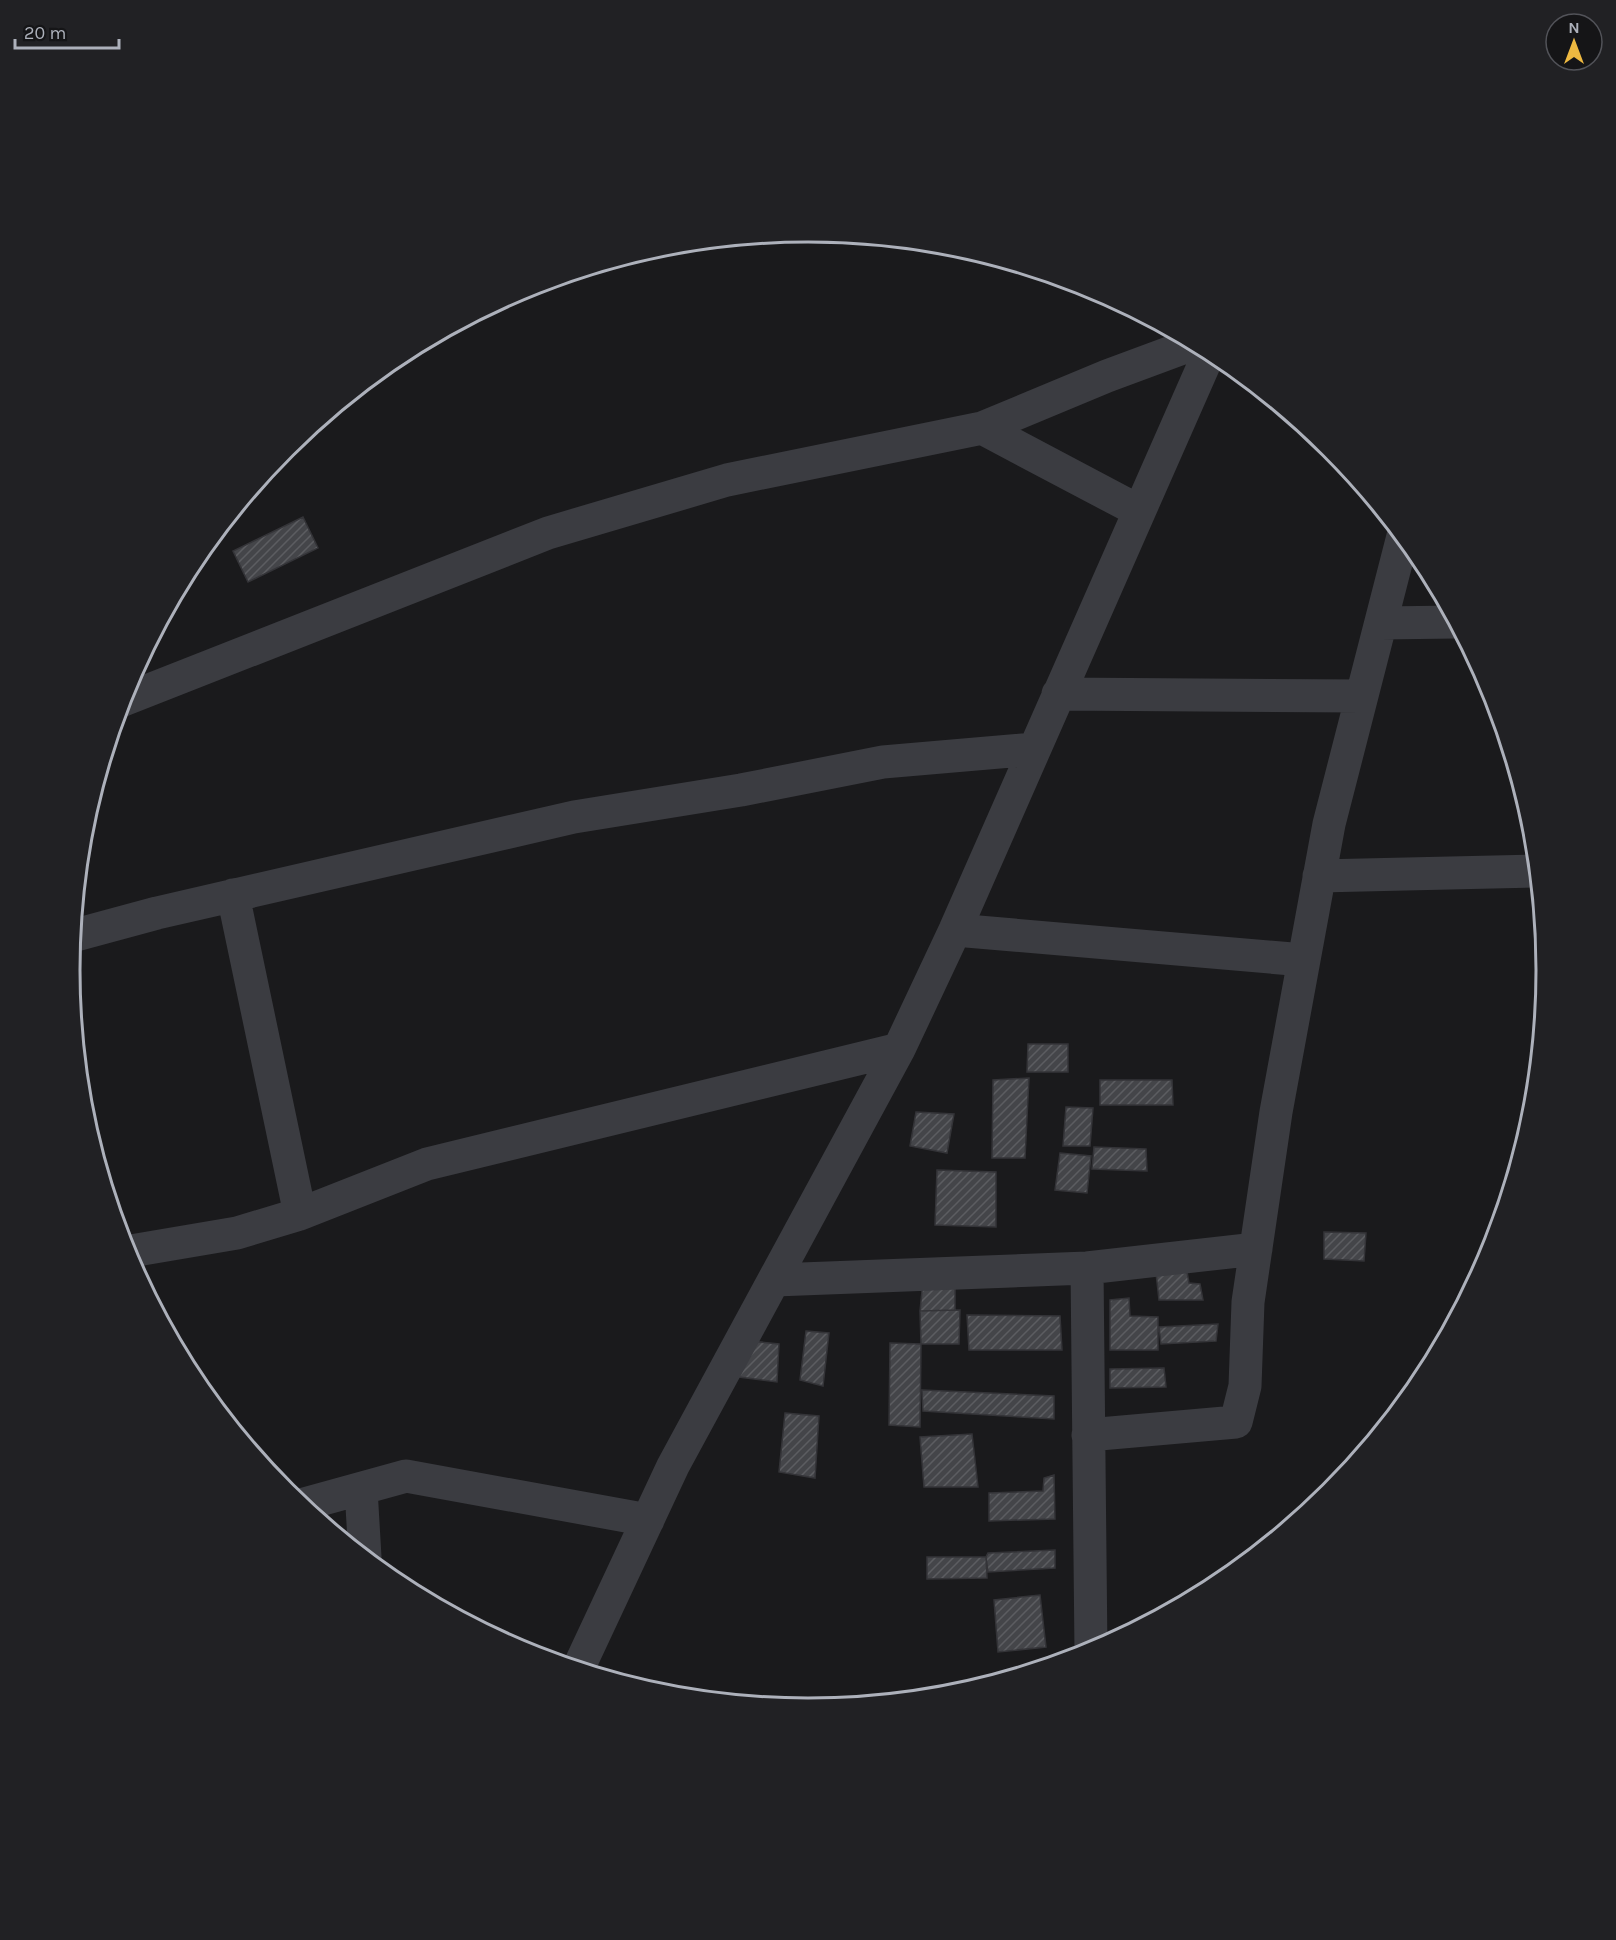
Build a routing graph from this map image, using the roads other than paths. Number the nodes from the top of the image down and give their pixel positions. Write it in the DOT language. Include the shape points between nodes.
graph roads {
  1 [pos="1185,347"];
  2 [pos="1206,360"];
  3 [pos="982,428"];
  4 [pos="1139,511"];
  5 [pos="1400,546"];
  6 [pos="1447,622"];
  7 [pos="1381,623"];
  8 [pos="1058,694"];
  9 [pos="133,696"];
  10 [pos="1362,696"];
  11 [pos="1034,749"];
  12 [pos="1530,872"];
  13 [pos="1319,876"];
  14 [pos="233,895"];
  15 [pos="955,930"];
  16 [pos="81,934"];
  17 [pos="1304,960"];
  18 [pos="899,1049"];
  19 [pos="300,1214"];
  20 [pos="1256,1249"];
  21 [pos="136,1250"];
  22 [pos="1087,1268"];
  23 [pos="775,1280"];
  24 [pos="1088,1436"];
  25 [pos="361,1488"];
  26 [pos="311,1502"];
  27 [pos="648,1520"];
  28 [pos="364,1547"];
  29 [pos="1091,1641"];
  30 [pos="581,1662"];
  1 -- 3 [label="street"];
  2 -- 4 [label="street"];
  3 -- 4 [label="street"];
  3 -- 9 [label="street" via="727,480 548,532"];
  4 -- 8 [label="street"];
  5 -- 7 [label="street"];
  6 -- 7 [label="street"];
  7 -- 10 [label="street"];
  8 -- 10 [label="street"];
  8 -- 11 [label="street"];
  10 -- 13 [label="street"];
  11 -- 14 [label="street" via="883,762 574,817"];
  11 -- 15 [label="street"];
  12 -- 13 [label="street"];
  13 -- 17 [label="street"];
  14 -- 16 [label="street"];
  14 -- 19 [label="street"];
  15 -- 17 [label="street"];
  15 -- 18 [label="street"];
  17 -- 20 [label="street"];
  18 -- 19 [label="street" via="427,1164"];
  18 -- 23 [label="street"];
  19 -- 21 [label="street" via="237,1233"];
  20 -- 22 [label="street"];
  20 -- 24 [label="street" via="1248,1302 1245,1386 1236,1422"];
  22 -- 23 [label="street"];
  22 -- 24 [label="street"];
  23 -- 27 [label="street"];
  24 -- 29 [label="street"];
  25 -- 26 [label="street"];
  25 -- 27 [label="street" via="406,1476"];
  25 -- 28 [label="street"];
  27 -- 30 [label="street"];
}
